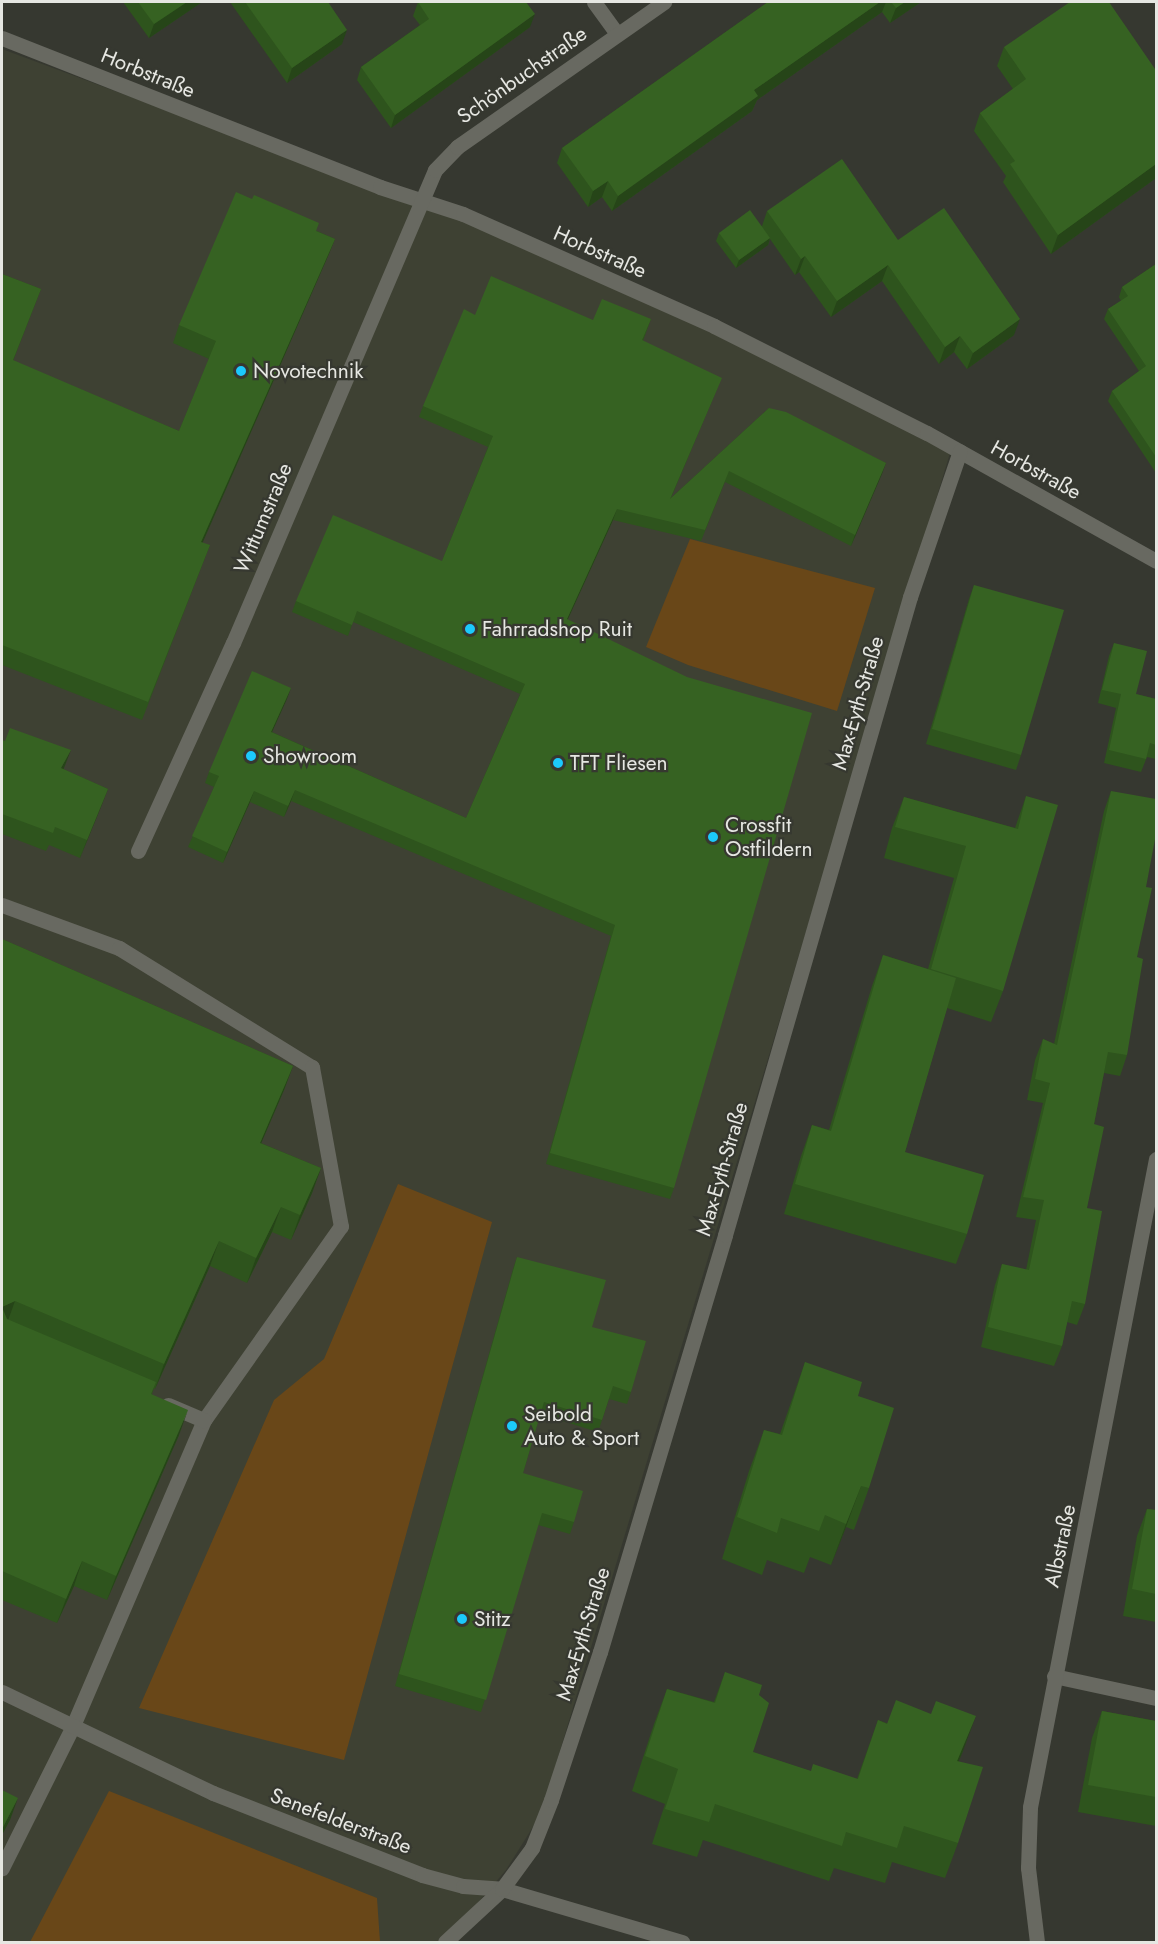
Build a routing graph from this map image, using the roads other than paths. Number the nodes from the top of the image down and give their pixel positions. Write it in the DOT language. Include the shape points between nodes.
graph roads {
  1 [pos="594,2"];
  2 [pos="664,2"];
  3 [pos="617,34"];
  4 [pos="2,38"];
  5 [pos="422,199"];
  6 [pos="960,451"];
  7 [pos="1156,561"];
  8 [pos="138,851"];
  9 [pos="2,905"];
  10 [pos="1156,1159"];
  11 [pos="151,1397"];
  12 [pos="204,1420"];
  13 [pos="1054,1676"];
  14 [pos="2,1692"];
  15 [pos="1156,1698"];
  16 [pos="72,1728"];
  17 [pos="2,1868"];
  18 [pos="502,1889"];
  19 [pos="445,1942"];
  20 [pos="682,1942"];
  21 [pos="1037,1942"];
  1 -- 3 [label="street"];
  2 -- 3 [label="street, Schönbuchstraße"];
  3 -- 5 [label="street, Schönbuchstraße" via="457,147 435,170"];
  4 -- 5 [label="street, Horbstraße" via="236,132"];
  5 -- 6 [label="street, Horbstraße" via="761,347"];
  5 -- 8 [label="street, Wittumstraße" via="228,653"];
  6 -- 7 [label="street, Horbstraße"];
  6 -- 18 [label="street, Max-Eyth-Straße" via="910,597 600,1652 532,1848"];
  9 -- 12 [label="street" via="119,948 312,1067 341,1226"];
  10 -- 13 [label="street, Albstraße" via="1097,1475"];
  11 -- 12 [label="street"];
  12 -- 16 [label="street"];
  13 -- 15 [label="street"];
  13 -- 21 [label="street, Albstraße" via="1028,1839"];
  14 -- 16 [label="street, Senefelderstraße"];
  16 -- 17 [label="street"];
  16 -- 18 [label="street, Senefelderstraße" via="213,1793 422,1875 463,1886"];
  18 -- 19 [label="street, Max-Eyth-Straße"];
  18 -- 20 [label="street, Senefelderstraße"];
}
